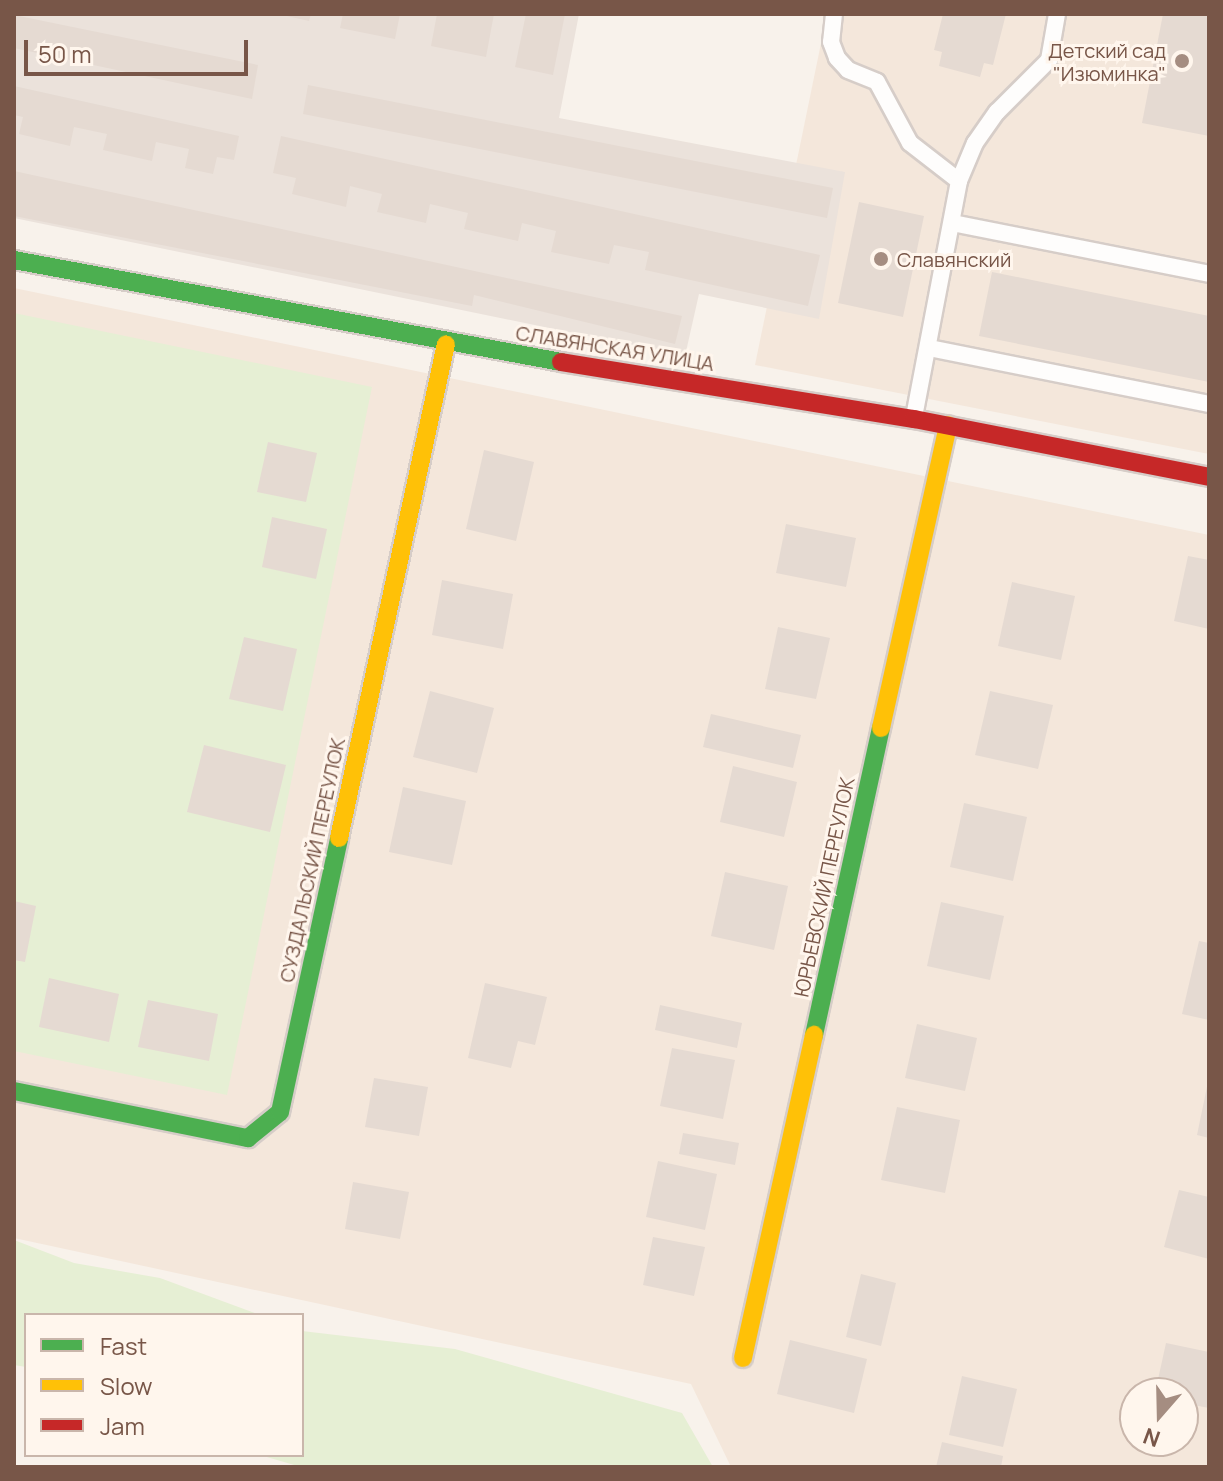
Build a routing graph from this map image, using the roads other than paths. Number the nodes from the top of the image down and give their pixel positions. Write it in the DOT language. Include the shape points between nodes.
graph roads {
  1 [pos="834,14"];
  2 [pos="1057,14"];
  3 [pos="959,181"];
  4 [pos="952,223"];
  5 [pos="14,260"];
  6 [pos="1209,274"];
  7 [pos="446,344"];
  8 [pos="929,348"];
  9 [pos="1209,404"];
  10 [pos="914,419"];
  11 [pos="948,425"];
  12 [pos="1209,477"];
  13 [pos="14,1091"];
  14 [pos="743,1358"];
  1 -- 3 [label="lane" via="831,42 837,58 848,70 877,82 910,143"];
  2 -- 3 [label="lane" via="1049,60 997,112 975,143"];
  3 -- 4 [label="lane"];
  4 -- 6 [label="lane"];
  4 -- 8 [label="lane"];
  5 -- 7 [label="street, СЛАВЯНСКАЯ УЛИЦА"];
  7 -- 10 [label="street, СЛАВЯНСКАЯ УЛИЦА"];
  7 -- 13 [label="street, СУЗДАЛЬСКИЙ ПЕРЕУЛОК" via="280,1112 248,1138"];
  8 -- 9 [label="lane"];
  8 -- 10 [label="lane"];
  10 -- 11 [label="street, СЛАВЯНСКАЯ УЛИЦА"];
  11 -- 12 [label="street, СЛАВЯНСКАЯ УЛИЦА"];
  11 -- 14 [label="street, ЮРЬЕВСКИЙ ПЕРЕУЛОК"];
}
